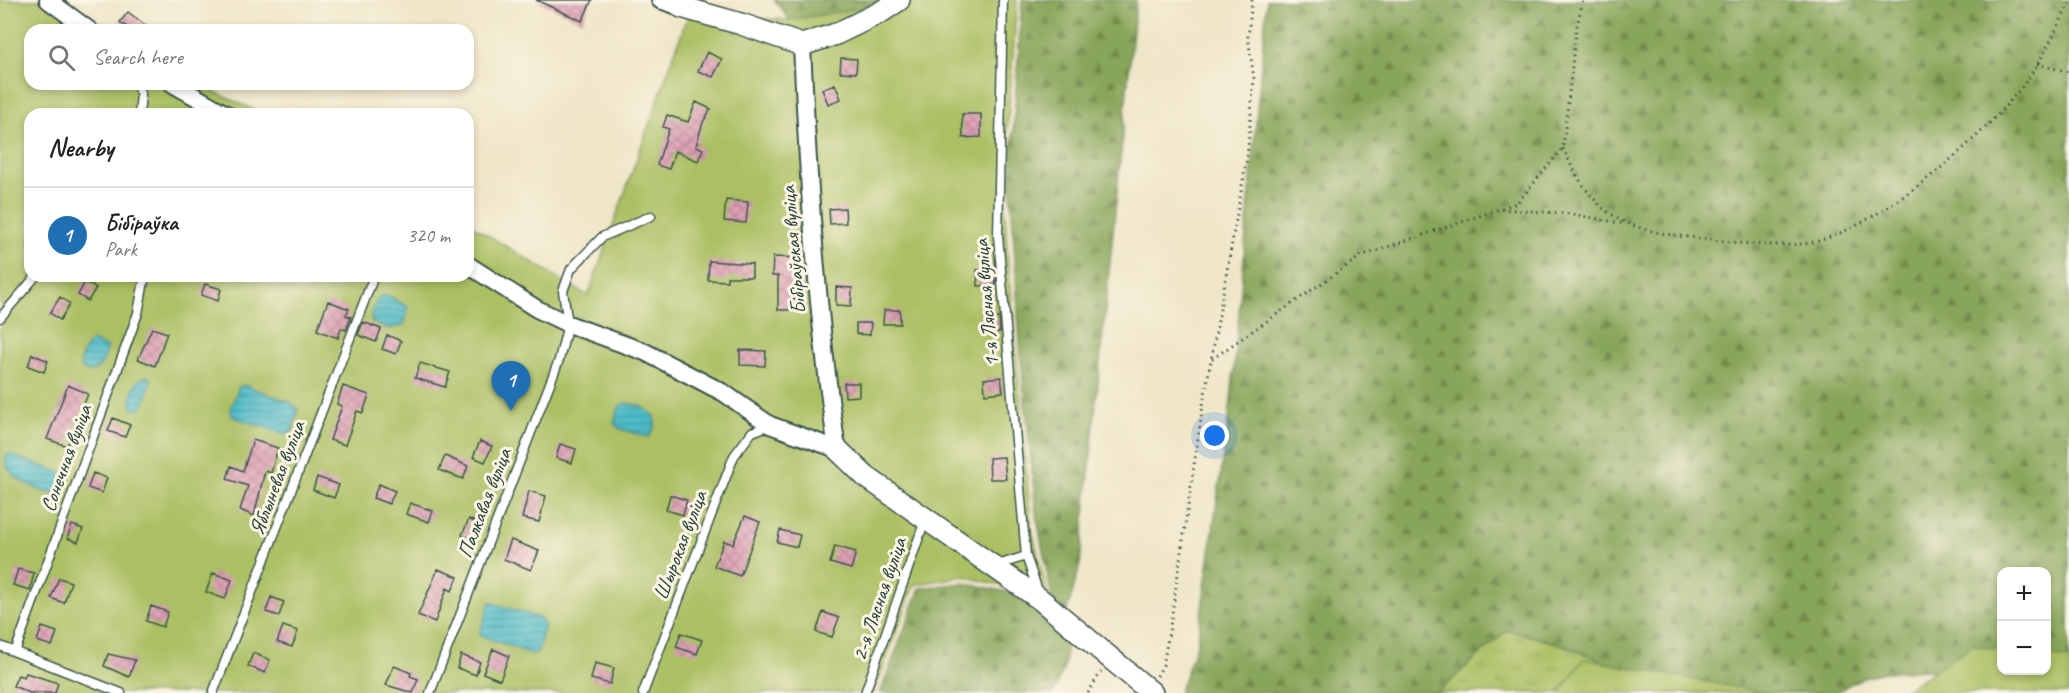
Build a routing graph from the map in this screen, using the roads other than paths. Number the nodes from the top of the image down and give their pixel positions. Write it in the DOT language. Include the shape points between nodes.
graph roads {
  1 [pos="48,0"];
  2 [pos="660,0"];
  3 [pos="899,0"];
  4 [pos="1003,0"];
  5 [pos="681,7"];
  6 [pos="81,24"];
  7 [pos="802,45"];
  8 [pos="139,90"];
  9 [pos="184,90"];
  10 [pos="140,108"];
  11 [pos="215,108"];
  12 [pos="651,216"];
  13 [pos="474,269"];
  14 [pos="31,282"];
  15 [pos="144,282"];
  16 [pos="372,282"];
  17 [pos="0,318"];
  18 [pos="568,324"];
  19 [pos="770,425"];
  20 [pos="837,449"];
  21 [pos="926,517"];
  22 [pos="1026,556"];
  23 [pos="992,567"];
  24 [pos="1041,600"];
  25 [pos="0,646"];
  26 [pos="15,652"];
  27 [pos="1150,692"];
  28 [pos="122,693"];
  29 [pos="213,693"];
  30 [pos="430,693"];
  31 [pos="643,693"];
  32 [pos="865,693"];
  1 -- 6 [label="street"];
  2 -- 5 [label="street"];
  3 -- 7 [label="street" via="836,34"];
  4 -- 22 [label="lane, 1-я Лясная вуліца" via="998,236"];
  5 -- 7 [label="street"];
  7 -- 20 [label="street, Бібіраўская вуліца" via="826,375"];
  8 -- 10 [label="lane"];
  9 -- 11 [label="street"];
  12 -- 18 [label="lane" via="602,237 571,269 563,291"];
  13 -- 18 [label="street"];
  14 -- 17 [label="lane"];
  15 -- 26 [label="lane, Сонечная вуліца" via="138,313"];
  16 -- 29 [label="lane, Яблыневая вуліца"];
  18 -- 19 [label="street" via="645,352 724,393"];
  18 -- 30 [label="lane, Палкавая вуліца" via="559,360"];
  19 -- 20 [label="street"];
  19 -- 31 [label="lane, Шырокая вуліца" via="752,432 734,456"];
  20 -- 21 [label="street" via="865,476"];
  21 -- 23 [label="street"];
  21 -- 32 [label="lane, 2-я Лясная вуліца"];
  22 -- 23 [label="lane"];
  22 -- 24 [label="lane, 1-я Лясная вуліца"];
  23 -- 24 [label="street"];
  24 -- 27 [label="street"];
  25 -- 26 [label="lane"];
  26 -- 28 [label="lane"];
}
